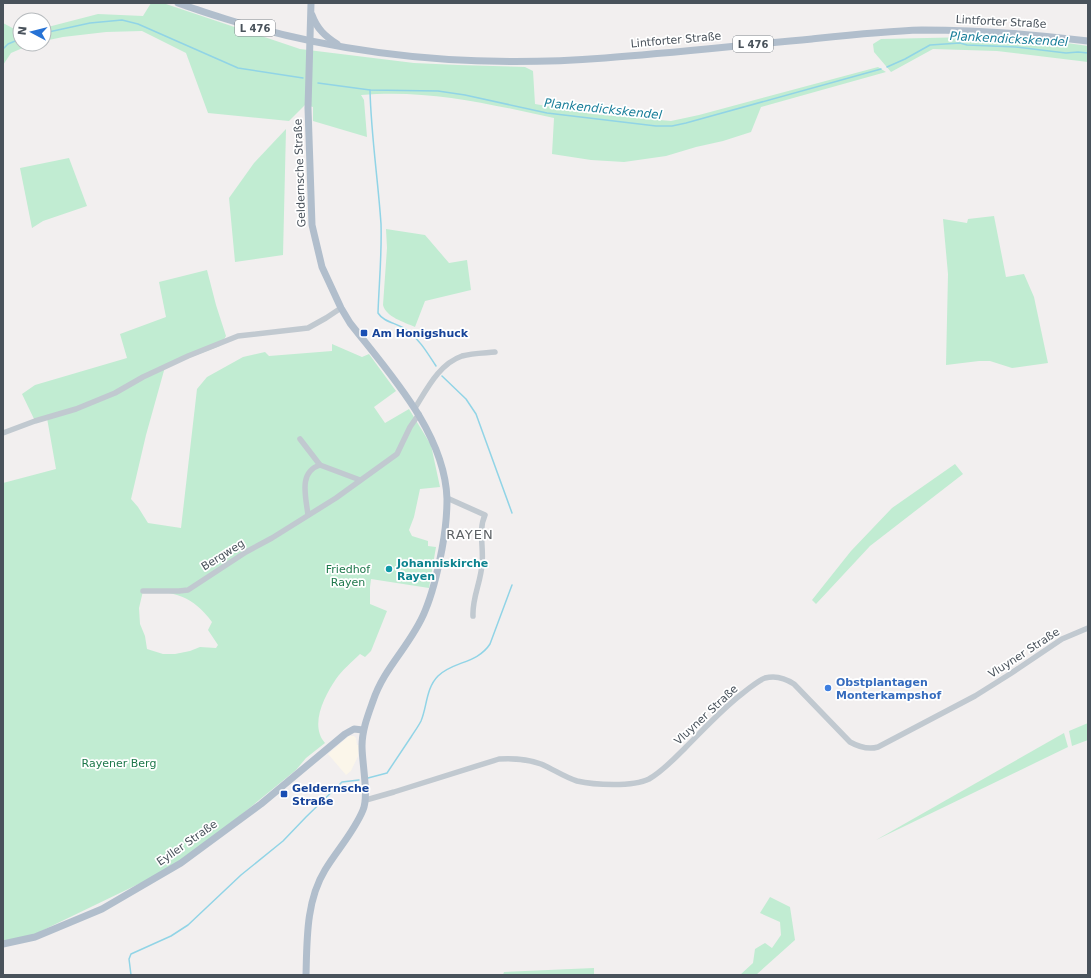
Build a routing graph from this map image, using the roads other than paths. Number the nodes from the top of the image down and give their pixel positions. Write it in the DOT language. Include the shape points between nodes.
graph roads {
  1 [pos="178,3"];
  2 [pos="311,7"];
  3 [pos="309,41"];
  4 [pos="1088,41"];
  5 [pos="339,46"];
  6 [pos="340,308"];
  7 [pos="495,352"];
  8 [pos="417,411"];
  9 [pos="3,433"];
  10 [pos="300,438"];
  11 [pos="320,465"];
  12 [pos="360,480"];
  13 [pos="447,498"];
  14 [pos="308,515"];
  15 [pos="143,592"];
  16 [pos="473,616"];
  17 [pos="1088,628"];
  18 [pos="364,730"];
  19 [pos="366,800"];
  20 [pos="3,944"];
  21 [pos="306,975"];
  1 -- 3 [label="main road, Lintforter Straße / L 476" via="258,29"];
  2 -- 3 [label="main road, Geldernsche Straße"];
  2 -- 5 [label="main road, Lintforter Straße" via="320,31"];
  3 -- 5 [label="main road, Lintforter Straße / L 476"];
  3 -- 6 [label="main road, Geldernsche Straße" via="308,108 312,225 322,268"];
  4 -- 5 [label="main road, Lintforter Straße / L 476" via="975,30 920,30 603,58 531,61 459,60"];
  6 -- 8 [label="main road, Geldernsche Straße"];
  6 -- 9 [label="street" via="308,328 230,338 143,377 115,393"];
  7 -- 8 [label="street" via="463,356 445,366"];
  8 -- 12 [label="street, Bergweg" via="397,454"];
  8 -- 13 [label="main road, Geldernsche Straße" via="432,439 442,466"];
  10 -- 11 [label="street"];
  11 -- 12 [label="street"];
  11 -- 14 [label="street" via="306,475 304,481"];
  12 -- 14 [label="street, Bergweg"];
  13 -- 16 [label="street" via="485,515 482,523 482,565"];
  13 -- 18 [label="main road, Geldernsche Straße" via="446,523 439,564 425,612 383,677"];
  14 -- 15 [label="street, Bergweg" via="188,590"];
  17 -- 19 [label="street, Vluyner Straße" via="1062,638 975,696 872,749 850,742 794,684 782,678 765,678 733,700 665,768 640,782 608,784 578,781 541,764 512,758 499,759"];
  18 -- 19 [label="main road, Geldernsche Straße" via="362,760"];
  18 -- 20 [label="main road, Eyller Straße" via="354,729 345,734 261,804 181,863 129,894 76,921 35,937"];
  19 -- 21 [label="main road, Geldernsche Straße" via="358,819 323,872 316,891 310,910"];
}
